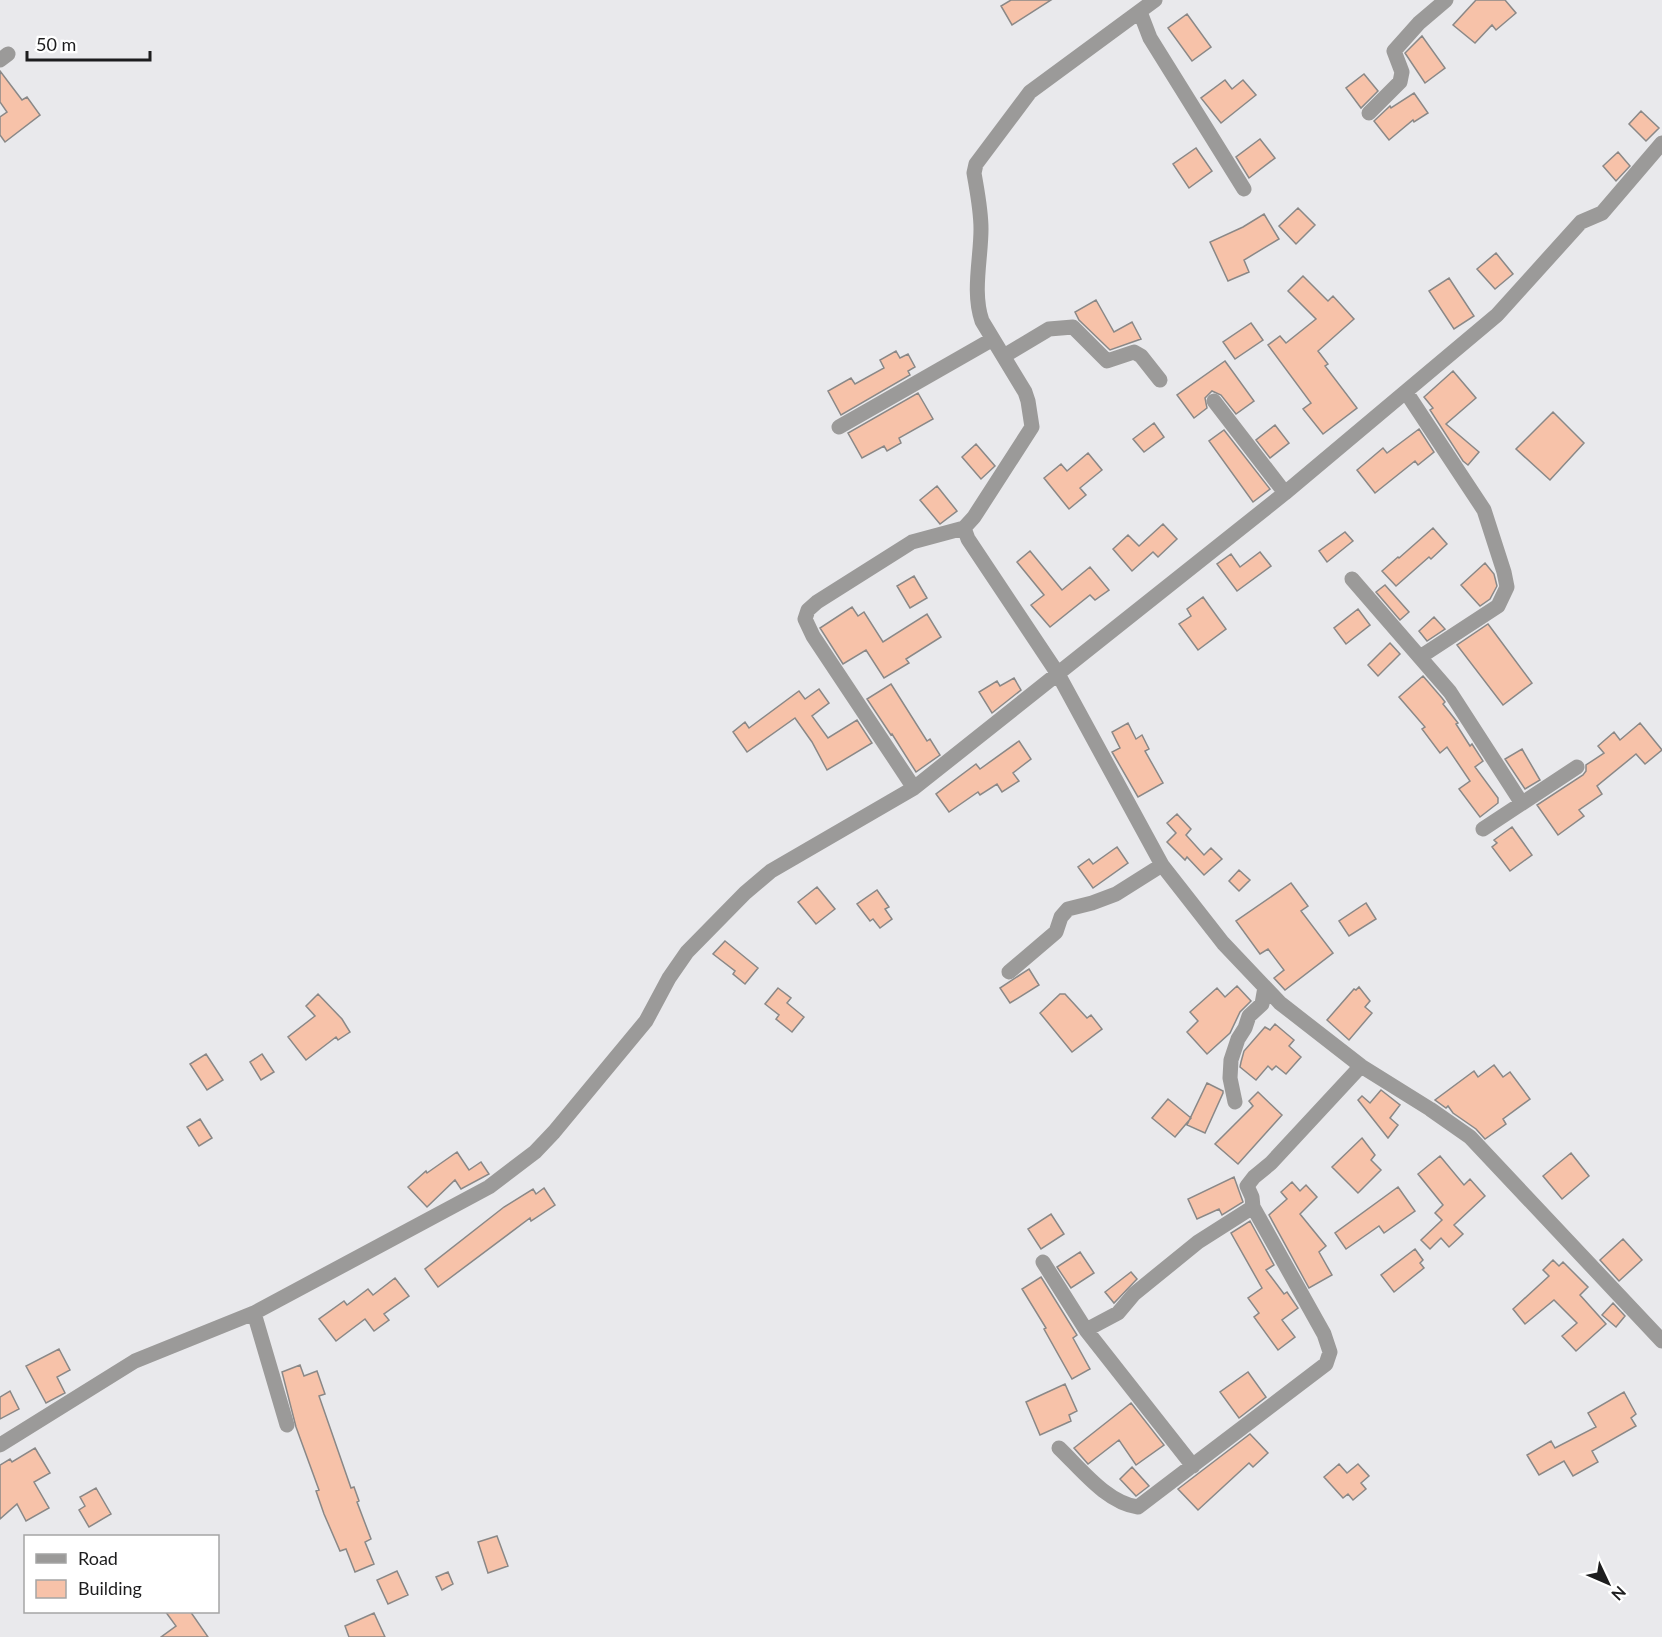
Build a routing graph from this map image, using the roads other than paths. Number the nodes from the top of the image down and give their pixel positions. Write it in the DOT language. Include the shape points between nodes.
graph roads {
  1 [pos="1155,0"];
  2 [pos="1446,0"];
  3 [pos="1140,12"];
  4 [pos="1369,113"];
  5 [pos="1662,143"];
  6 [pos="1244,189"];
  7 [pos="993,339"];
  8 [pos="1004,356"];
  9 [pos="1160,380"];
  10 [pos="1406,392"];
  11 [pos="1214,401"];
  12 [pos="839,427"];
  13 [pos="1284,493"];
  14 [pos="964,528"];
  15 [pos="1352,579"];
  16 [pos="1420,657"];
  17 [pos="1058,674"];
  18 [pos="1577,767"];
  19 [pos="914,788"];
  20 [pos="1521,802"];
  21 [pos="1483,829"];
  22 [pos="1162,865"];
  23 [pos="1009,972"];
  24 [pos="1265,987"];
  25 [pos="1361,1066"];
  26 [pos="1235,1102"];
  27 [pos="1253,1207"];
  28 [pos="1043,1262"];
  29 [pos="254,1313"];
  30 [pos="1086,1330"];
  31 [pos="1662,1341"];
  32 [pos="287,1425"];
  33 [pos="0,1445"];
  34 [pos="1059,1448"];
  35 [pos="1193,1466"];
  1 -- 3 [label="street"];
  2 -- 4 [label="street" via="1394,51 1402,72 1400,82"];
  3 -- 6 [label="street" via="1150,38"];
  3 -- 7 [label="street" via="1030,92 976,164 981,227 978,310"];
  5 -- 10 [label="street" via="1602,213 1581,222 1497,315"];
  7 -- 8 [label="street"];
  7 -- 12 [label="street"];
  8 -- 9 [label="street" via="1049,329 1073,327 1107,361 1134,352"];
  8 -- 14 [label="street" via="1025,392 1032,427"];
  10 -- 13 [label="street"];
  10 -- 16 [label="street" via="1484,510 1507,587 1498,606"];
  11 -- 13 [label="street"];
  13 -- 17 [label="street"];
  14 -- 17 [label="street"];
  14 -- 19 [label="street" via="903,547 817,602 805,619"];
  15 -- 16 [label="street"];
  16 -- 20 [label="street" via="1450,692"];
  17 -- 19 [label="street"];
  17 -- 22 [label="street"];
  18 -- 20 [label="street"];
  19 -- 29 [label="street" via="771,872 745,893 687,951 632,1040 528,1158 489,1187"];
  20 -- 21 [label="street"];
  22 -- 23 [label="street" via="1116,894 1068,909 1056,932"];
  22 -- 24 [label="street" via="1223,943"];
  24 -- 25 [label="street"];
  24 -- 26 [label="street" via="1262,1004 1249,1016 1231,1060"];
  25 -- 27 [label="street" via="1247,1186"];
  25 -- 31 [label="street" via="1470,1137"];
  27 -- 30 [label="street" via="1198,1242 1134,1294 1118,1313"];
  27 -- 35 [label="street" via="1330,1352 1326,1364"];
  28 -- 30 [label="street"];
  29 -- 32 [label="street"];
  29 -- 33 [label="street" via="135,1361"];
  30 -- 35 [label="street"];
  34 -- 35 [label="street" via="1112,1498 1138,1507"];
}
